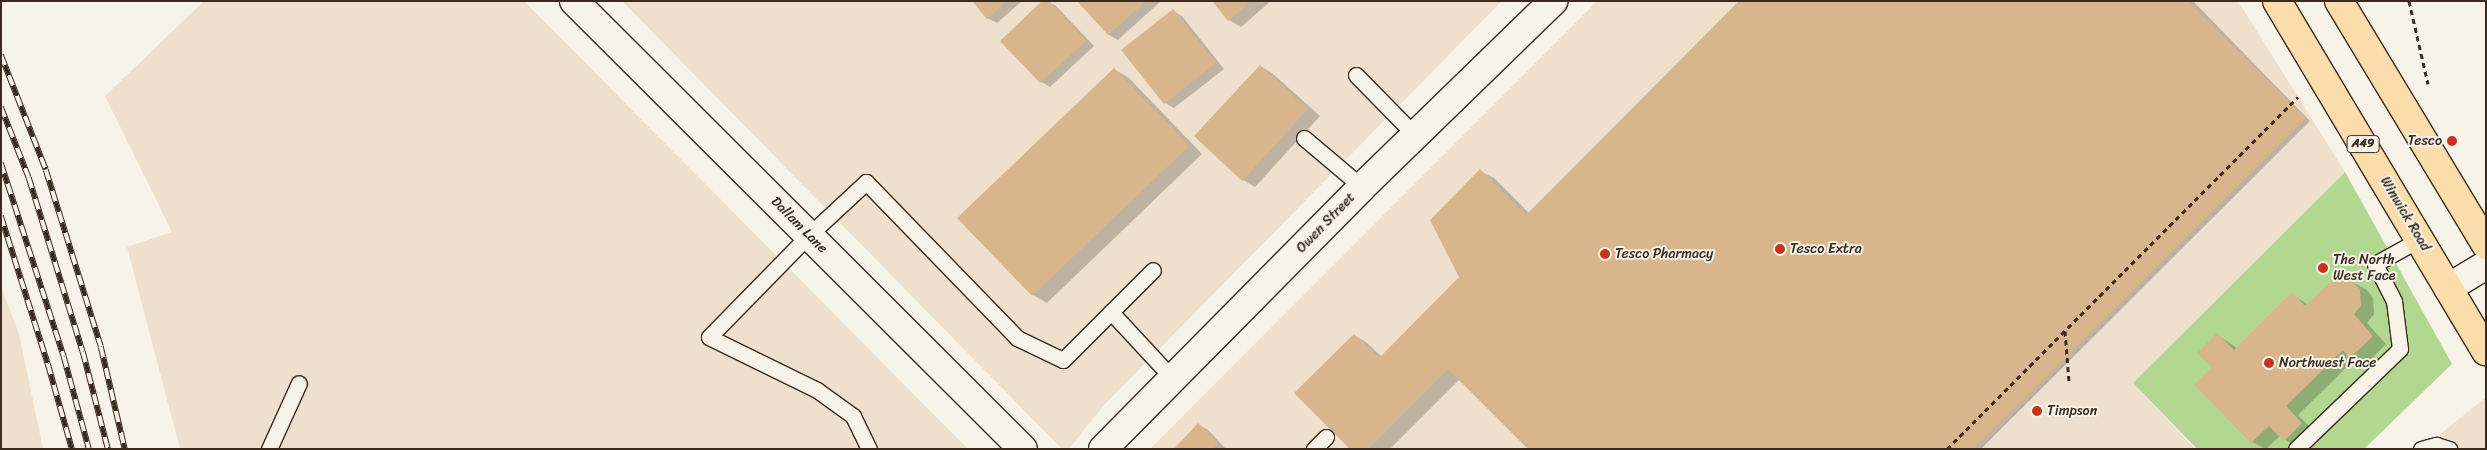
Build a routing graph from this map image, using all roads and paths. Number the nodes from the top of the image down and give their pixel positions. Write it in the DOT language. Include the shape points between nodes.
graph roads {
  1 [pos="574,1"];
  2 [pos="1552,1"];
  3 [pos="2277,1"];
  4 [pos="2339,1"];
  5 [pos="2409,1"];
  6 [pos="1356,75"];
  7 [pos="2429,91"];
  8 [pos="2303,92"];
  9 [pos="1414,135"];
  10 [pos="1304,138"];
  11 [pos="1362,187"];
  12 [pos="809,235"];
  13 [pos="2420,239"];
  14 [pos="2486,245"];
  15 [pos="2486,265"];
  16 [pos="1153,270"];
  17 [pos="2448,288"];
  18 [pos="1111,312"];
  19 [pos="2064,331"];
  20 [pos="2486,351"];
  21 [pos="1173,379"];
  22 [pos="2069,382"];
  23 [pos="299,383"];
  24 [pos="1326,437"];
  25 [pos="269,449"];
  26 [pos="870,449"];
  27 [pos="1023,449"];
  28 [pos="1103,449"];
  29 [pos="1314,449"];
  30 [pos="1947,449"];
  31 [pos="2296,449"];
  32 [pos="2421,449"];
  33 [pos="2449,449"];
  1 -- 12 [label="street, Dallam Lane"];
  2 -- 9 [label="street, Owen Street"];
  3 -- 13 [label="highway, Winwick Road / A49"];
  4 -- 14 [label="highway"];
  5 -- 7 [label="path"];
  6 -- 9 [label="lane"];
  8 -- 19 [label="path"];
  9 -- 11 [label="street, Owen Street"];
  10 -- 11 [label="lane"];
  11 -- 21 [label="street, Owen Street"];
  12 -- 18 [label="lane" via="866,182 1017,338 1062,360"];
  12 -- 26 [label="lane" via="709,337 817,390 853,416"];
  12 -- 27 [label="street, Dallam Lane"];
  13 -- 17 [label="highway, Winwick Road / A49"];
  13 -- 31 [label="lane" via="2375,264 2394,301 2400,348"];
  15 -- 17 [label="street"];
  16 -- 18 [label="lane"];
  17 -- 20 [label="highway, Winwick Road / A49"];
  18 -- 21 [label="lane"];
  19 -- 22 [label="path"];
  19 -- 30 [label="path"];
  21 -- 28 [label="street, Owen Street"];
  23 -- 25 [label="lane"];
  24 -- 29 [label="lane"];
  32 -- 33 [label="lane" via="2436,445"];
}
